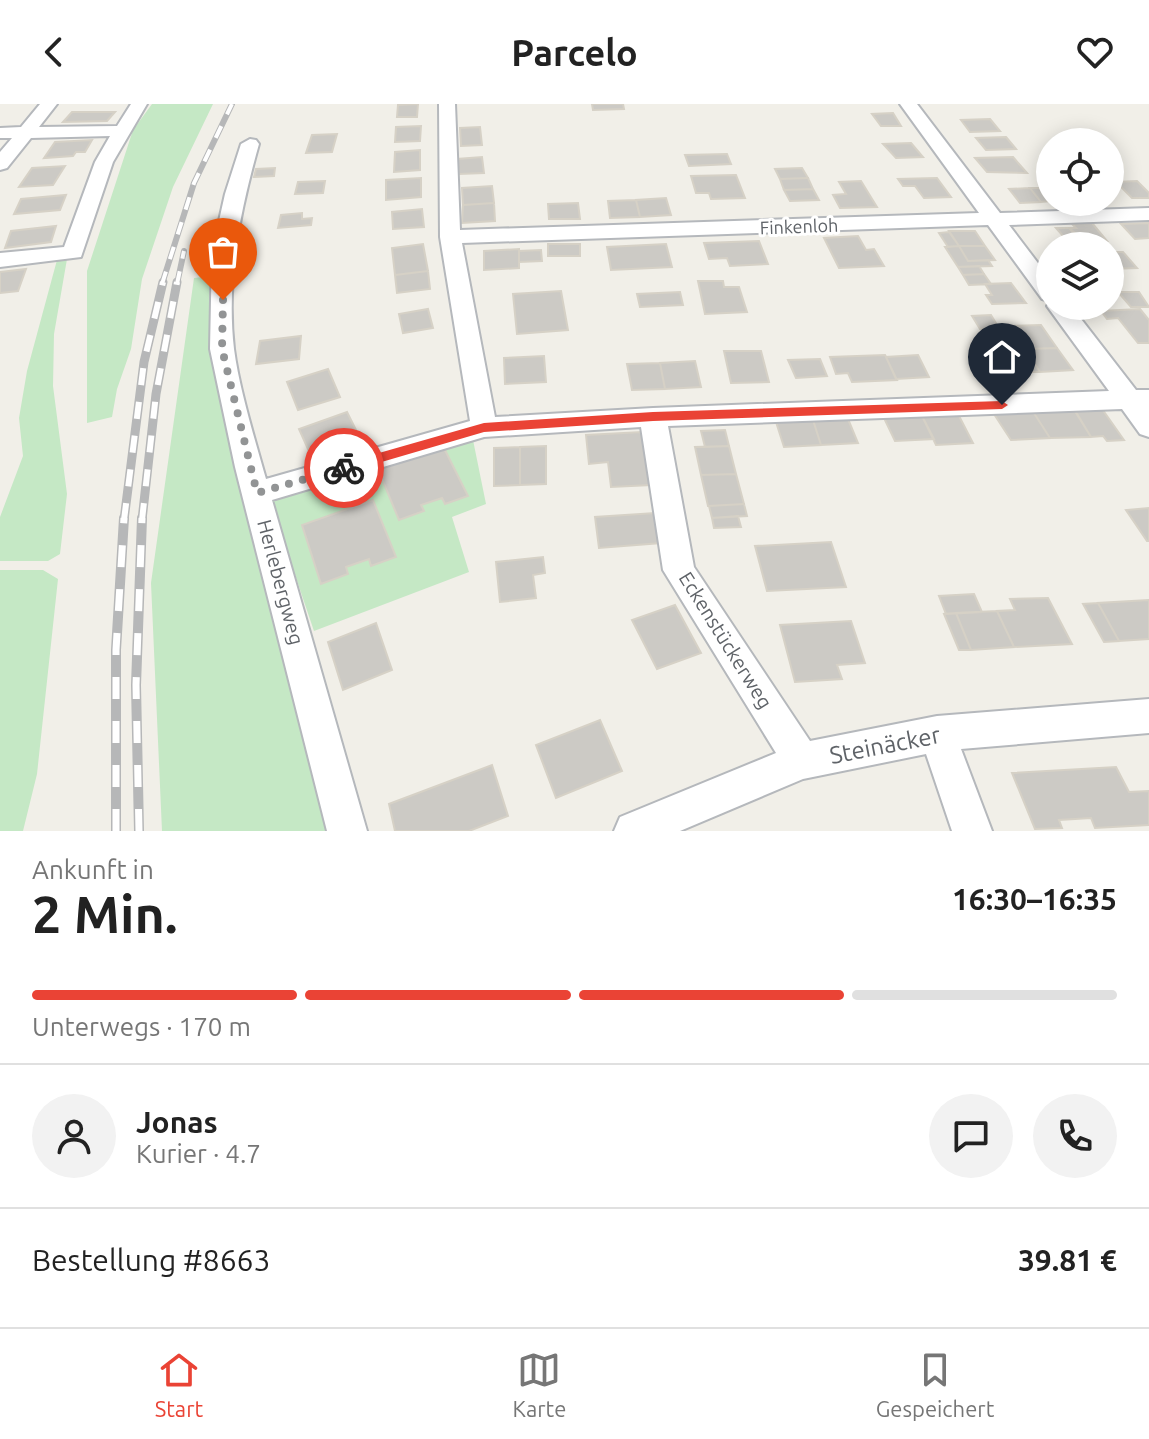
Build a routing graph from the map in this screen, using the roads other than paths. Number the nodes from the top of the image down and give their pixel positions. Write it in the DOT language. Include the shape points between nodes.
graph roads {
  1 [pos="49,104"];
  2 [pos="139,104"];
  3 [pos="447,104"];
  4 [pos="908,104"];
  5 [pos="120,131"];
  6 [pos="0,133"];
  7 [pos="23,135"];
  8 [pos="250,144"];
  9 [pos="0,164"];
  10 [pos="1149,214"];
  11 [pos="995,219"];
  12 [pos="450,237"];
  13 [pos="0,260"];
  14 [pos="1036,275"];
  15 [pos="1071,320"];
  16 [pos="1139,400"];
  17 [pos="653,417"];
  18 [pos="484,427"];
  19 [pos="1149,427"];
  20 [pos="257,493"];
  21 [pos="1149,716"];
  22 [pos="937,734"];
  23 [pos="802,761"];
  24 [pos="347,831"];
  25 [pos="634,831"];
  26 [pos="972,831"];
  1 -- 7 [label="street"];
  2 -- 5 [label="street"];
  3 -- 12 [label="street"];
  4 -- 11 [label="street"];
  5 -- 7 [label="street"];
  5 -- 13 [label="street" via="73,252"];
  6 -- 7 [label="street"];
  7 -- 9 [label="street"];
  8 -- 20 [label="street, Herlebergweg" via="223,252 222,349"];
  10 -- 11 [label="street, Finkenloh"];
  11 -- 12 [label="street, Finkenloh"];
  11 -- 14 [label="street"];
  12 -- 18 [label="street"];
  15 -- 16 [label="street"];
  16 -- 17 [label="street"];
  16 -- 19 [label="street"];
  17 -- 18 [label="street"];
  17 -- 23 [label="street, Eckenstückerweg" via="679,570"];
  18 -- 20 [label="street"];
  20 -- 24 [label="street, Herlebergweg"];
  21 -- 22 [label="street, Steinäcker"];
  22 -- 23 [label="street, Steinäcker"];
  22 -- 26 [label="street"];
  23 -- 25 [label="street, Steinäcker"];
}
